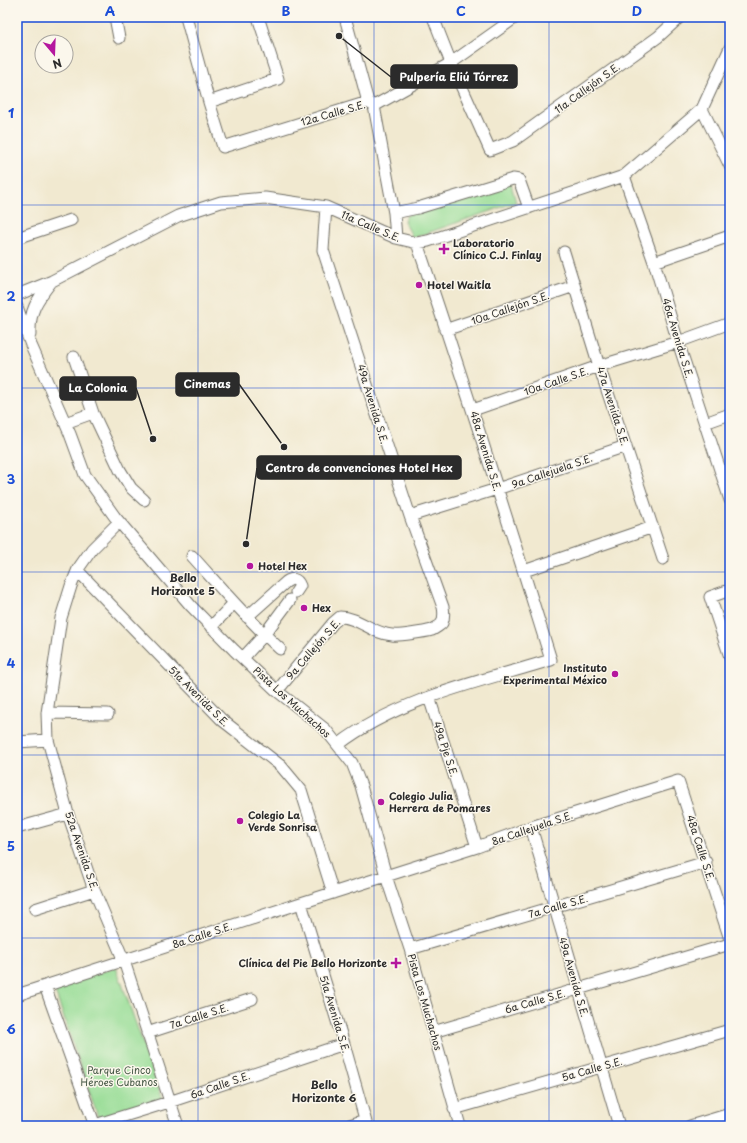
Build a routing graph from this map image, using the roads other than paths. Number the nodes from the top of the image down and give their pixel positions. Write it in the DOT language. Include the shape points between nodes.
graph roads {
  1 [pos="115,17"];
  2 [pos="186,17"];
  3 [pos="258,17"];
  4 [pos="345,17"];
  5 [pos="433,17"];
  6 [pos="516,17"];
  7 [pos="680,17"];
  8 [pos="119,38"];
  9 [pos="730,48"];
  10 [pos="451,63"];
  11 [pos="209,102"];
  12 [pos="371,104"];
  13 [pos="702,109"];
  14 [pos="730,166"];
  15 [pos="624,176"];
  16 [pos="326,207"];
  17 [pos="528,208"];
  18 [pos="394,213"];
  19 [pos="70,220"];
  20 [pos="730,236"];
  21 [pos="17,238"];
  22 [pos="396,238"];
  23 [pos="417,243"];
  24 [pos="564,252"];
  25 [pos="654,262"];
  26 [pos="52,281"];
  27 [pos="574,286"];
  28 [pos="17,295"];
  29 [pos="17,306"];
  30 [pos="730,323"];
  31 [pos="17,330"];
  32 [pos="445,330"];
  33 [pos="678,342"];
  34 [pos="31,345"];
  35 [pos="74,357"];
  36 [pos="599,366"];
  37 [pos="473,410"];
  38 [pos="93,413"];
  39 [pos="730,414"];
  40 [pos="65,423"];
  41 [pos="705,423"];
  42 [pos="626,446"];
  43 [pos="497,489"];
  44 [pos="144,500"];
  45 [pos="730,500"];
  46 [pos="410,516"];
  47 [pos="119,522"];
  48 [pos="652,527"];
  49 [pos="192,556"];
  50 [pos="663,559"];
  51 [pos="78,569"];
  52 [pos="524,571"];
  53 [pos="730,590"];
  54 [pos="234,604"];
  55 [pos="247,617"];
  56 [pos="442,622"];
  57 [pos="211,627"];
  58 [pos="264,635"];
  59 [pos="280,649"];
  60 [pos="730,657"];
  61 [pos="243,658"];
  62 [pos="277,691"];
  63 [pos="429,697"];
  64 [pos="47,713"];
  65 [pos="108,714"];
  66 [pos="48,740"];
  67 [pos="17,742"];
  68 [pos="338,745"];
  69 [pos="678,781"];
  70 [pos="68,814"];
  71 [pos="531,827"];
  72 [pos="17,828"];
  73 [pos="477,847"];
  74 [pos="706,862"];
  75 [pos="386,876"];
  76 [pos="94,890"];
  77 [pos="333,893"];
  78 [pos="301,903"];
  79 [pos="554,908"];
  80 [pos="35,910"];
  81 [pos="730,939"];
  82 [pos="730,944"];
  83 [pos="410,949"];
  84 [pos="124,961"];
  85 [pos="44,986"];
  86 [pos="578,989"];
  87 [pos="17,996"];
  88 [pos="252,999"];
  89 [pos="730,1030"];
  90 [pos="433,1032"];
  91 [pos="147,1033"];
  92 [pos="344,1044"];
  93 [pos="600,1066"];
  94 [pos="169,1102"];
  95 [pos="454,1109"];
  96 [pos="730,1114"];
  97 [pos="366,1123"];
  98 [pos="95,1126"];
  99 [pos="178,1126"];
  100 [pos="347,1126"];
  101 [pos="460,1126"];
  102 [pos="619,1126"];
  103 [pos="690,1126"];
  1 -- 8 [label="street"];
  2 -- 11 [label="street"];
  3 -- 11 [label="street" via="278,79"];
  4 -- 12 [label="street"];
  5 -- 10 [label="street"];
  6 -- 10 [label="street, 12a Calle S.E."];
  7 -- 10 [label="street, 11a Callejón S.E." via="658,37 513,141 490,150"];
  9 -- 13 [label="street, 11a Calle S.E."];
  10 -- 12 [label="street, 12a Calle S.E."];
  11 -- 12 [label="street, 12a Calle S.E." via="223,148"];
  12 -- 18 [label="street"];
  13 -- 14 [label="street"];
  13 -- 15 [label="street, 11a Calle S.E."];
  15 -- 17 [label="street, 11a Calle S.E."];
  15 -- 25 [label="street, 46a Avenida S.E."];
  16 -- 22 [label="street, 11a Calle S.E."];
  16 -- 26 [label="street, 11a Calle S.E." via="265,198 222,202 178,216"];
  16 -- 46 [label="street, 49a Avenida S.E." via="323,250"];
  17 -- 18 [label="street" via="519,180 513,179"];
  17 -- 23 [label="street, 11a Calle S.E."];
  18 -- 22 [label="street"];
  19 -- 21 [label="street"];
  20 -- 25 [label="street"];
  22 -- 23 [label="street, 11a Calle S.E."];
  23 -- 32 [label="street, 48a Avenida S.E."];
  24 -- 27 [label="street, 47a Avenida S.E."];
  25 -- 33 [label="street, 46a Avenida S.E."];
  26 -- 28 [label="street, 11a Calle S.E."];
  26 -- 29 [label="street, 11a Calle S.E."];
  26 -- 34 [label="street" via="32,310"];
  27 -- 32 [label="street, 10a Callejón S.E."];
  27 -- 36 [label="street, 47a Avenida S.E."];
  29 -- 34 [label="street, Pista Los Muchachos"];
  30 -- 33 [label="street, 10a Calle S.E."];
  31 -- 34 [label="street"];
  32 -- 37 [label="street, 48a Avenida S.E."];
  33 -- 36 [label="street, 10a Calle S.E."];
  33 -- 41 [label="street, 46a Avenida S.E."];
  34 -- 40 [label="street, Pista Los Muchachos"];
  35 -- 38 [label="street"];
  36 -- 37 [label="street, 10a Calle S.E."];
  36 -- 42 [label="street, 47a Avenida S.E."];
  37 -- 43 [label="street, 48a Avenida S.E."];
  38 -- 40 [label="street"];
  38 -- 44 [label="street" via="127,482"];
  39 -- 41 [label="street"];
  40 -- 47 [label="street, Pista Los Muchachos" via="86,475"];
  41 -- 45 [label="street, 46a Avenida S.E."];
  42 -- 43 [label="street, 9a Callejuela S.E."];
  42 -- 48 [label="street, 47a Avenida S.E."];
  43 -- 46 [label="street, 9a Callejuela S.E."];
  43 -- 52 [label="street, 48a Avenida S.E."];
  46 -- 56 [label="street, 49a Avenida S.E." via="443,607"];
  47 -- 51 [label="street" via="92,549"];
  47 -- 57 [label="street, Pista Los Muchachos"];
  48 -- 50 [label="street, 47a Avenida S.E."];
  48 -- 52 [label="street"];
  49 -- 54 [label="street"];
  51 -- 64 [label="street, 52a Avenida S.E." via="62,618"];
  51 -- 77 [label="street, 51a Avenida S.E." via="222,720 281,766 302,790"];
  52 -- 63 [label="street, 48a Avenida S.E." via="551,660"];
  53 -- 60 [label="street" via="710,597"];
  54 -- 55 [label="street"];
  54 -- 57 [label="street"];
  55 -- 58 [label="street"];
  55 -- 58 [label="street" via="286,582 291,579 299,582 300,586"];
  56 -- 62 [label="street, 9a Callejón S.E." via="431,630 392,636 375,631 349,617 340,617"];
  57 -- 61 [label="street, Pista Los Muchachos"];
  58 -- 59 [label="street"];
  58 -- 61 [label="street"];
  61 -- 62 [label="street, Pista Los Muchachos"];
  62 -- 68 [label="street, Pista Los Muchachos" via="325,729"];
  63 -- 68 [label="street" via="376,719 356,730"];
  63 -- 73 [label="street, 49a Pje S.E."];
  64 -- 65 [label="street"];
  64 -- 66 [label="street, 52a Avenida S.E."];
  66 -- 67 [label="street"];
  66 -- 70 [label="street, 52a Avenida S.E."];
  68 -- 75 [label="street, Pista Los Muchachos" via="352,763 361,786"];
  69 -- 71 [label="street, 8a Callejuela S.E."];
  69 -- 74 [label="street, 48a Calle S.E."];
  70 -- 72 [label="street"];
  70 -- 76 [label="street, 52a Avenida S.E."];
  71 -- 73 [label="street, 8a Callejuela S.E."];
  71 -- 79 [label="street, 49a Avenida S.E."];
  73 -- 75 [label="street, 8a Callejuela S.E."];
  74 -- 79 [label="street, 7a Calle S.E."];
  74 -- 81 [label="street, 48a Calle S.E."];
  75 -- 77 [label="street, 8a Calle S.E."];
  75 -- 83 [label="street, Pista Los Muchachos"];
  76 -- 80 [label="street"];
  76 -- 84 [label="street, 52a Avenida S.E."];
  77 -- 78 [label="street, 8a Calle S.E."];
  78 -- 84 [label="street, 8a Calle S.E."];
  78 -- 92 [label="street, 51a Avenida S.E."];
  79 -- 83 [label="street, 7a Calle S.E."];
  79 -- 86 [label="street, 49a Avenida S.E."];
  82 -- 86 [label="street, 6a Calle S.E."];
  83 -- 90 [label="street, Pista Los Muchachos"];
  84 -- 85 [label="street, 8a Calle S.E."];
  84 -- 91 [label="street, 52a Avenida S.E."];
  85 -- 87 [label="street, 8a Calle S.E."];
  85 -- 98 [label="street"];
  86 -- 90 [label="street, 6a Calle S.E."];
  86 -- 93 [label="street, 49a Avenida S.E."];
  88 -- 91 [label="street, 7a Calle S.E."];
  89 -- 93 [label="street, 5a Calle S.E."];
  90 -- 95 [label="street, Pista Los Muchachos"];
  91 -- 94 [label="street, 52a Avenida S.E."];
  92 -- 94 [label="street, 6a Calle S.E."];
  92 -- 97 [label="street, 51a Avenida S.E."];
  93 -- 95 [label="street, 5a Calle S.E."];
  93 -- 102 [label="street, 49a Avenida S.E."];
  94 -- 98 [label="street, 6a Calle S.E."];
  94 -- 99 [label="street, 52a Avenida S.E."];
  95 -- 101 [label="street, Pista Los Muchachos"];
  96 -- 103 [label="street"];
  97 -- 100 [label="street"];
}
